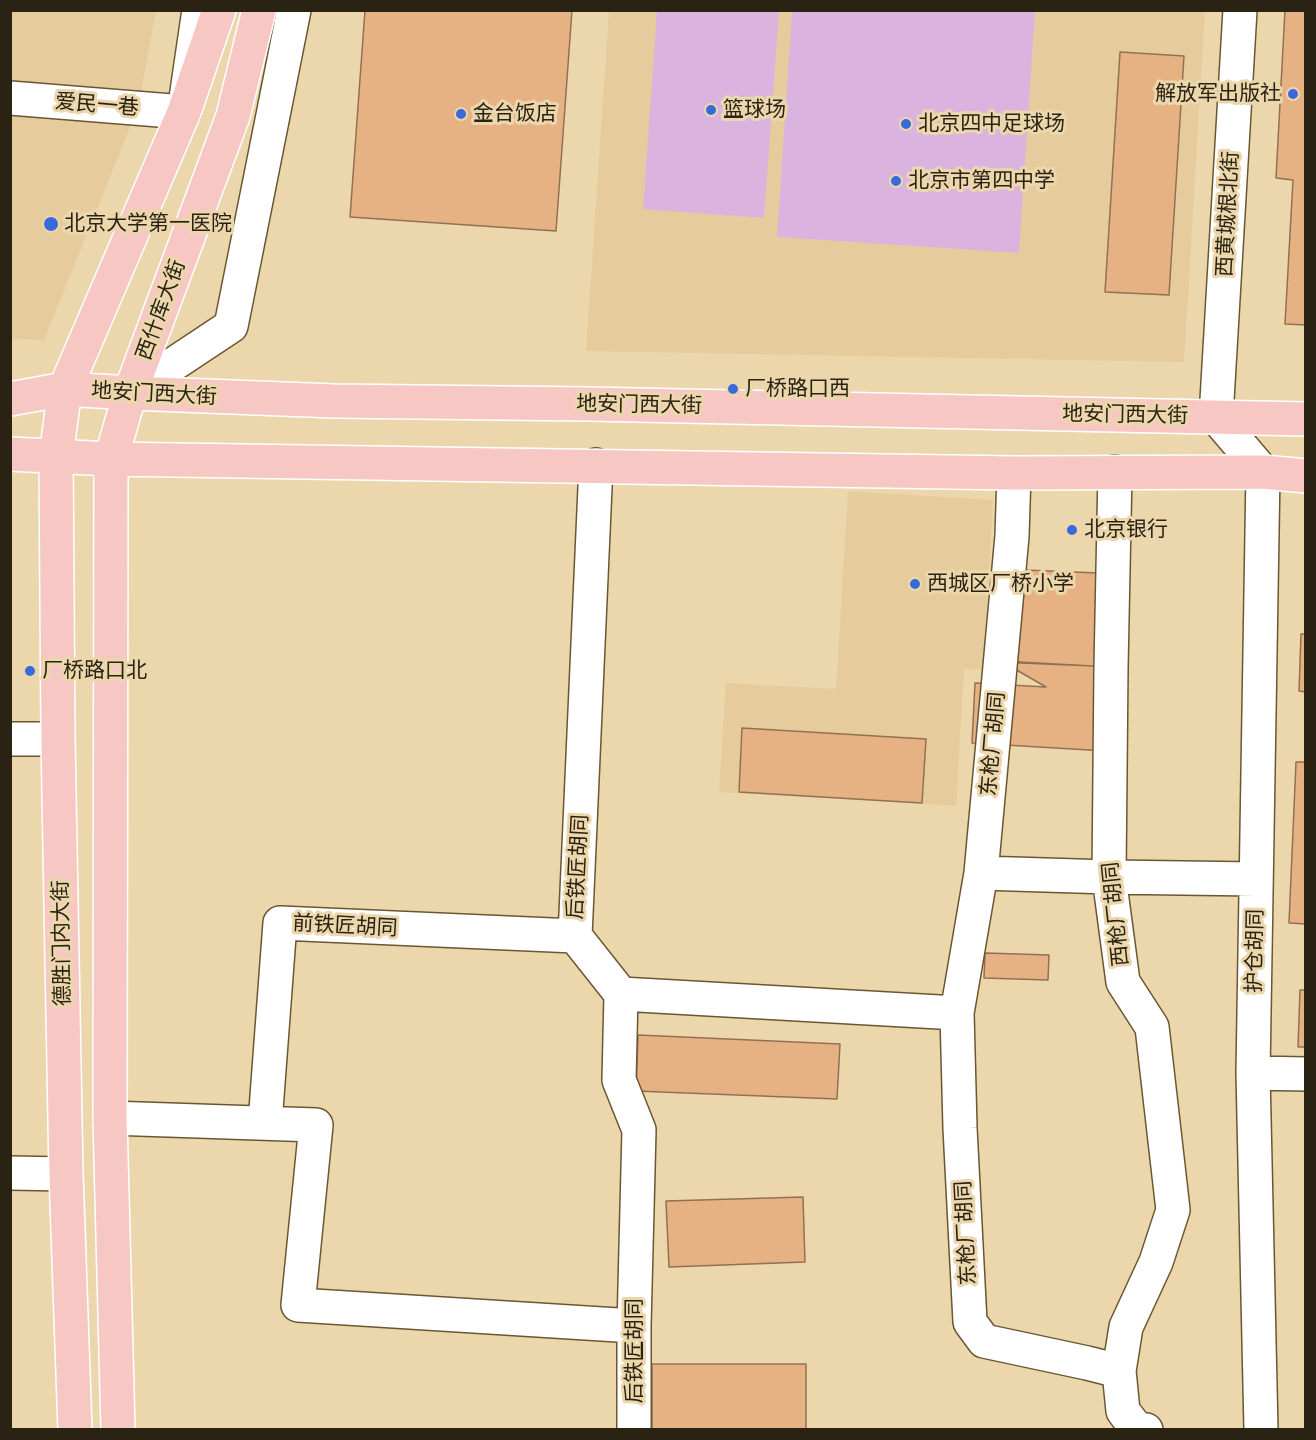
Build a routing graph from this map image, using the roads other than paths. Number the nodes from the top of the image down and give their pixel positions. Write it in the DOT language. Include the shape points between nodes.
graph roads {
  1 [pos="199,10"];
  2 [pos="219,10"];
  3 [pos="259,10"];
  4 [pos="294,10"];
  5 [pos="1240,10"];
  6 [pos="10,98"];
  7 [pos="184,112"];
  8 [pos="65,389"];
  9 [pos="130,393"];
  10 [pos="10,399"];
  11 [pos="1216,417"];
  12 [pos="1305,419"];
  13 [pos="10,454"];
  14 [pos="56,456"];
  15 [pos="111,459"];
  16 [pos="596,465"];
  17 [pos="1115,472"];
  18 [pos="1263,472"];
  19 [pos="1014,473"];
  20 [pos="1305,476"];
  21 [pos="10,739"];
  22 [pos="58,739"];
  23 [pos="981,873"];
  24 [pos="1109,878"];
  25 [pos="1256,879"];
  26 [pos="575,936"];
  27 [pos="621,994"];
  28 [pos="957,1013"];
  29 [pos="1253,1072"];
  30 [pos="1305,1074"];
  31 [pos="110,1118"];
  32 [pos="265,1123"];
  33 [pos="10,1173"];
  34 [pos="66,1174"];
  35 [pos="634,1326"];
  36 [pos="1119,1371"];
  37 [pos="118,1391"];
  38 [pos="74,1392"];
  39 [pos="75,1430"];
  40 [pos="118,1430"];
  41 [pos="634,1430"];
  42 [pos="1146,1430"];
  43 [pos="1261,1430"];
  1 -- 7 [label="street"];
  2 -- 7 [label="main road"];
  3 -- 9 [label="main road, 西什库大街" via="233,116"];
  4 -- 9 [label="street, 西什库大街" via="231,326"];
  5 -- 11 [label="street, 西黄城根北街"];
  6 -- 7 [label="street, 爱民一巷"];
  7 -- 8 [label="main road"];
  8 -- 9 [label="main road, 地安门西大街"];
  8 -- 10 [label="main road, 地安门西大街"];
  8 -- 14 [label="main road, 德胜门内大街"];
  9 -- 11 [label="main road, 地安门西大街" via="334,401"];
  9 -- 15 [label="main road"];
  11 -- 12 [label="main road, 地安门西大街"];
  11 -- 18 [label="street"];
  13 -- 14 [label="main road"];
  14 -- 15 [label="main road"];
  14 -- 22 [label="main road, 德胜门内大街"];
  15 -- 16 [label="main road"];
  15 -- 31 [label="main road"];
  16 -- 19 [label="main road"];
  16 -- 26 [label="street, 后铁匠胡同"];
  17 -- 18 [label="main road"];
  17 -- 19 [label="main road"];
  17 -- 24 [label="street, 西枪厂胡同"];
  18 -- 20 [label="main road"];
  18 -- 25 [label="street, 护仓胡同"];
  19 -- 23 [label="street, 东枪厂胡同" via="1012,536"];
  21 -- 22 [label="street"];
  22 -- 34 [label="main road, 德胜门内大街"];
  23 -- 24 [label="street"];
  23 -- 28 [label="street, 东枪厂胡同"];
  24 -- 25 [label="street"];
  24 -- 36 [label="street, 西枪厂胡同" via="1123,982 1152,1027 1173,1210 1156,1262 1126,1327"];
  25 -- 29 [label="street, 护仓胡同"];
  26 -- 27 [label="street, 后铁匠胡同"];
  26 -- 32 [label="street, 前铁匠胡同" via="280,923"];
  27 -- 28 [label="street"];
  27 -- 35 [label="street, 后铁匠胡同" via="619,1080 639,1130"];
  28 -- 36 [label="street, 东枪厂胡同" via="970,1322 984,1341"];
  29 -- 30 [label="street"];
  29 -- 43 [label="street, 护仓胡同"];
  31 -- 32 [label="street"];
  31 -- 37 [label="main road"];
  32 -- 35 [label="street" via="316,1125 298,1305"];
  33 -- 34 [label="street"];
  34 -- 38 [label="main road, 德胜门内大街"];
  35 -- 41 [label="street, 后铁匠胡同"];
  36 -- 42 [label="street, 西枪厂胡同" via="1123,1411 1137,1429"];
  37 -- 38 [label="main road"];
  37 -- 40 [label="main road"];
  38 -- 39 [label="main road, 德胜门内大街"];
}
